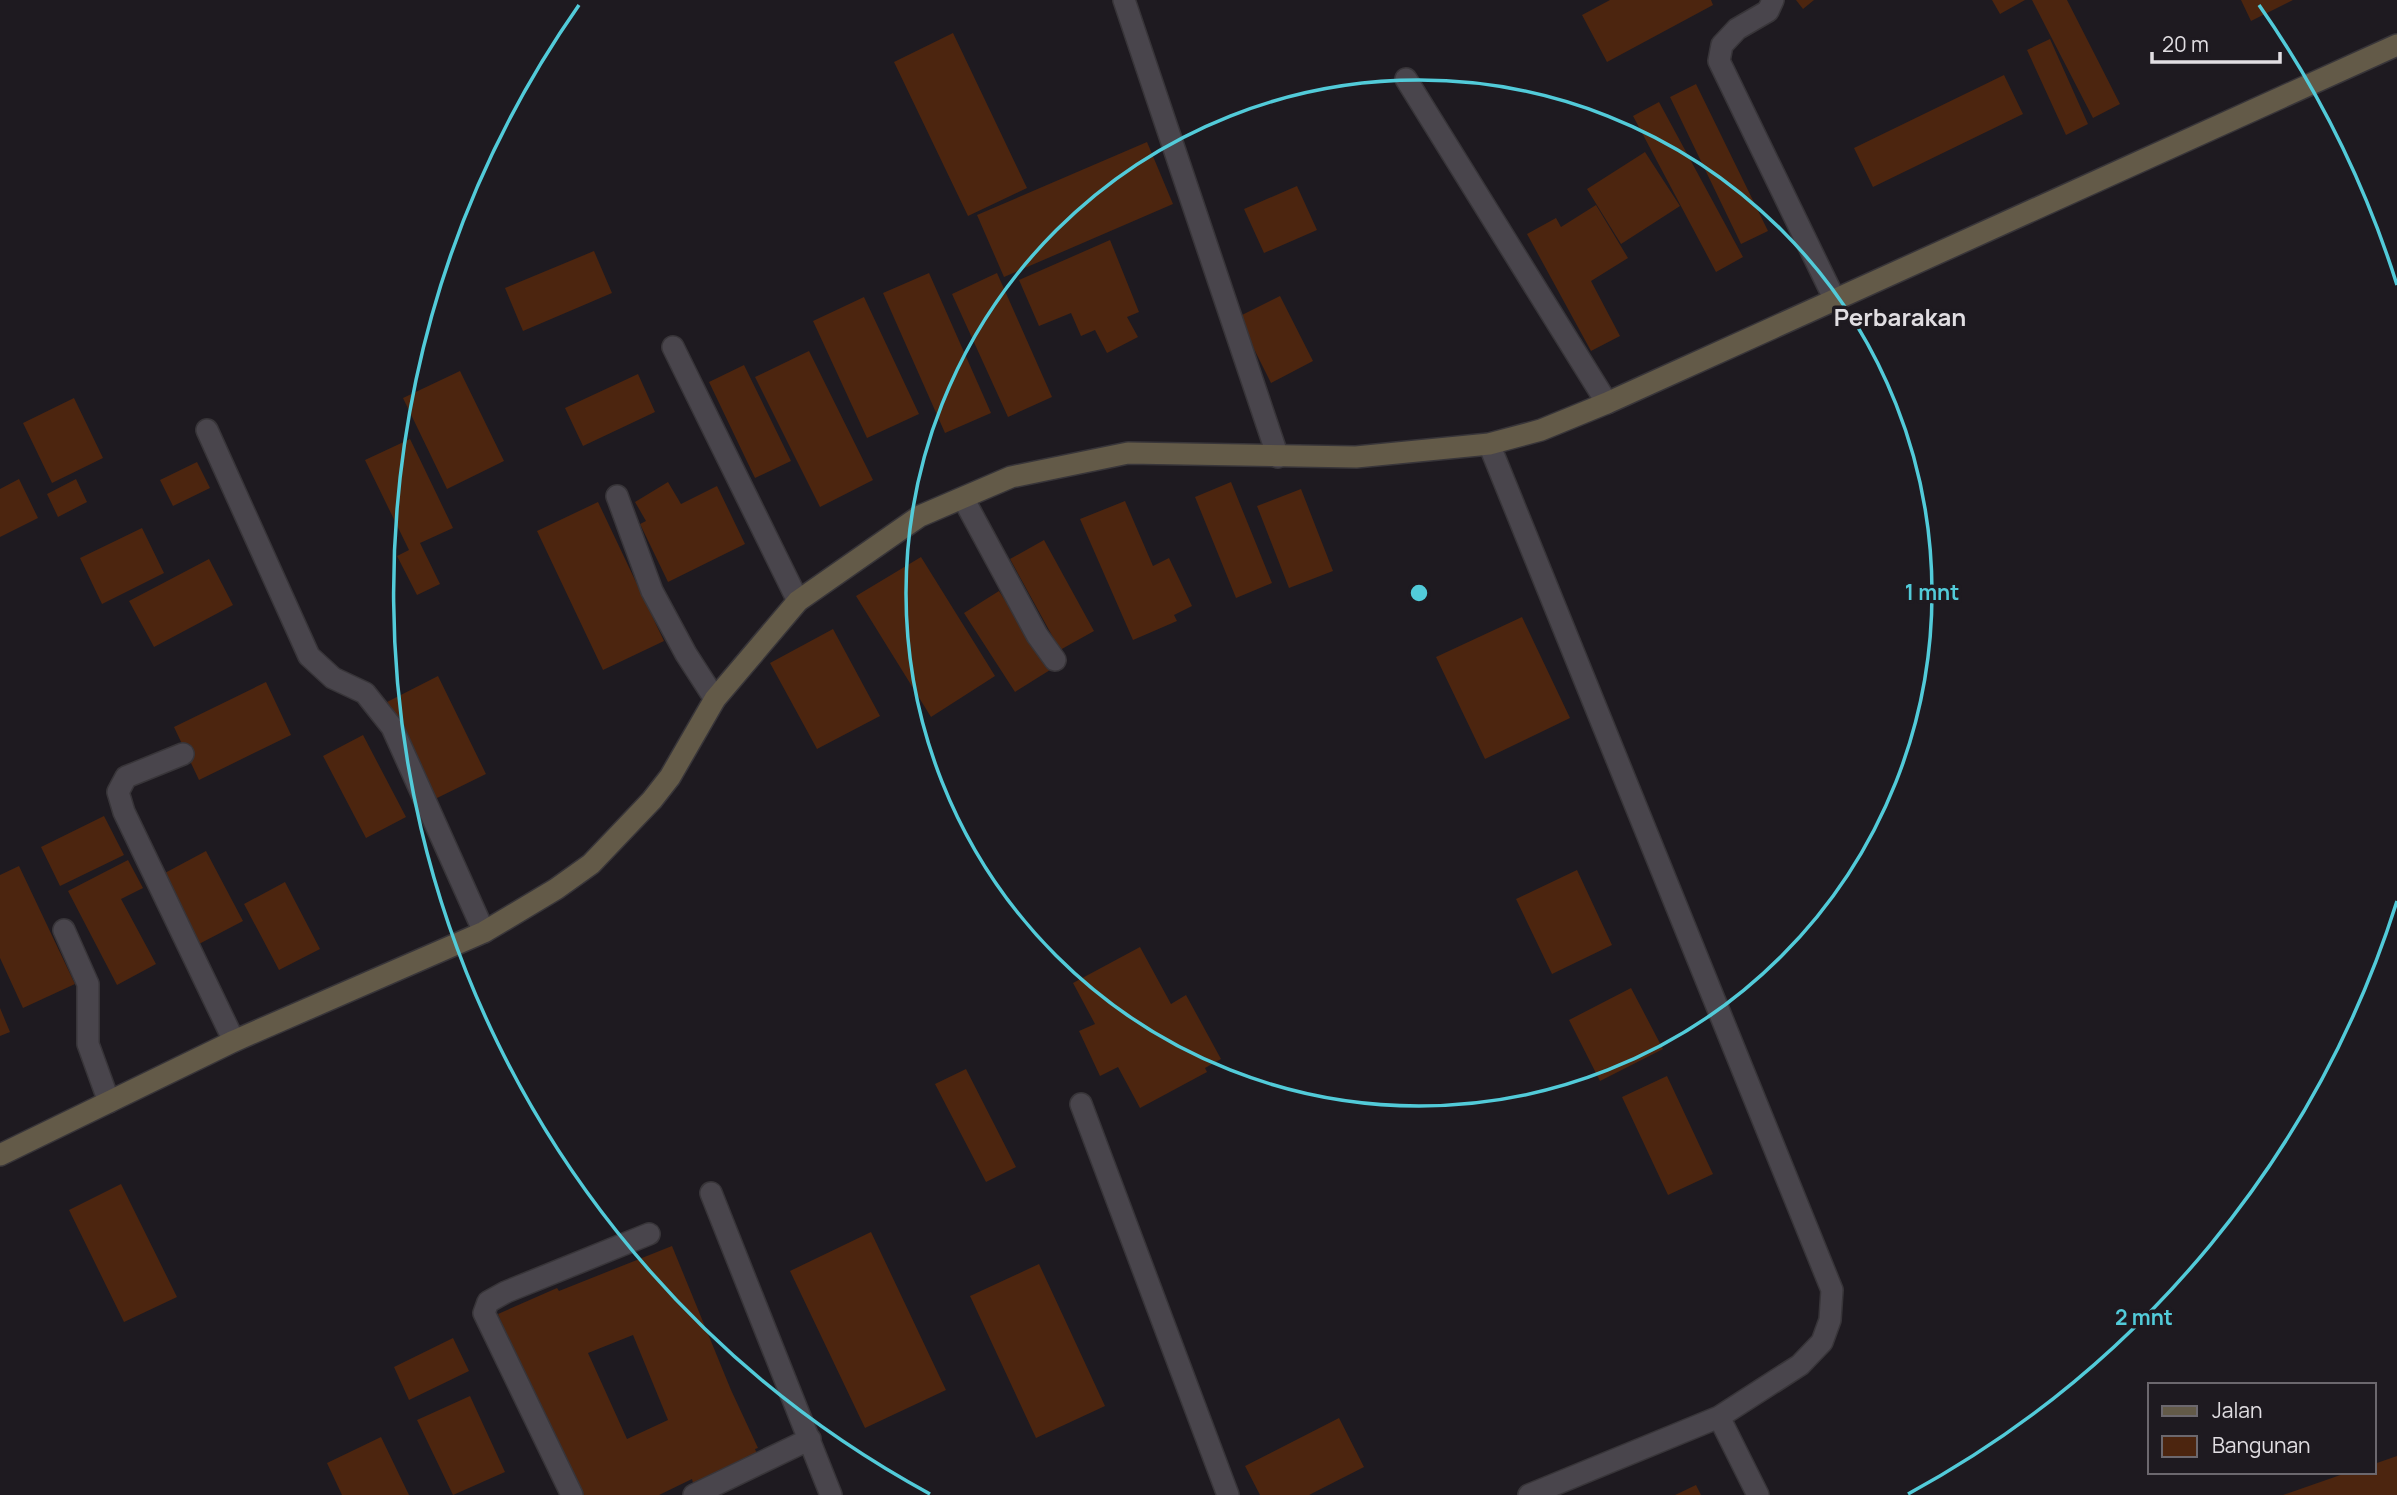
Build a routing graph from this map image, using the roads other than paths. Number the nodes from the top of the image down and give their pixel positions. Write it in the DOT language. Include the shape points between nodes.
graph roads {
  1 [pos="1124,0"];
  2 [pos="1773,0"];
  3 [pos="2397,46"];
  4 [pos="1406,79"];
  5 [pos="1834,298"];
  6 [pos="673,347"];
  7 [pos="1607,403"];
  8 [pos="207,430"];
  9 [pos="1489,444"];
  10 [pos="1278,457"];
  11 [pos="617,496"];
  12 [pos="963,498"];
  13 [pos="798,601"];
  14 [pos="1055,660"];
  15 [pos="715,699"];
  16 [pos="183,754"];
  17 [pos="64,930"];
  18 [pos="484,932"];
  19 [pos="234,1041"];
  20 [pos="109,1101"];
  21 [pos="1081,1104"];
  22 [pos="0,1155"];
  23 [pos="711,1193"];
  24 [pos="649,1234"];
  25 [pos="1719,1417"];
  26 [pos="810,1439"];
  27 [pos="572,1495"];
  28 [pos="694,1495"];
  29 [pos="831,1495"];
  30 [pos="1228,1495"];
  31 [pos="1530,1495"];
  32 [pos="1758,1495"];
  1 -- 10 [label="street"];
  2 -- 5 [label="street" via="1768,10 1737,29 1722,45 1719,61"];
  3 -- 5 [label="street"];
  4 -- 7 [label="street"];
  5 -- 7 [label="street"];
  6 -- 13 [label="street"];
  7 -- 9 [label="street" via="1541,430"];
  8 -- 18 [label="street" via="309,656 332,678 365,693 392,727"];
  9 -- 10 [label="street" via="1356,457"];
  9 -- 25 [label="street" via="1832,1290 1830,1320 1822,1342 1800,1365"];
  10 -- 12 [label="street" via="1128,453 1011,477"];
  11 -- 15 [label="street" via="652,591"];
  12 -- 13 [label="street" via="920,516"];
  12 -- 14 [label="street"];
  13 -- 15 [label="street"];
  15 -- 18 [label="street" via="670,777 591,864"];
  16 -- 19 [label="street" via="126,777 118,792"];
  17 -- 20 [label="street" via="88,984 88,1044"];
  18 -- 19 [label="street"];
  19 -- 20 [label="street"];
  20 -- 22 [label="street"];
  21 -- 30 [label="street"];
  23 -- 26 [label="street"];
  24 -- 27 [label="street" via="506,1292 488,1302 484,1313"];
  25 -- 31 [label="street"];
  25 -- 32 [label="street"];
  26 -- 28 [label="street"];
  26 -- 29 [label="street"];
}
